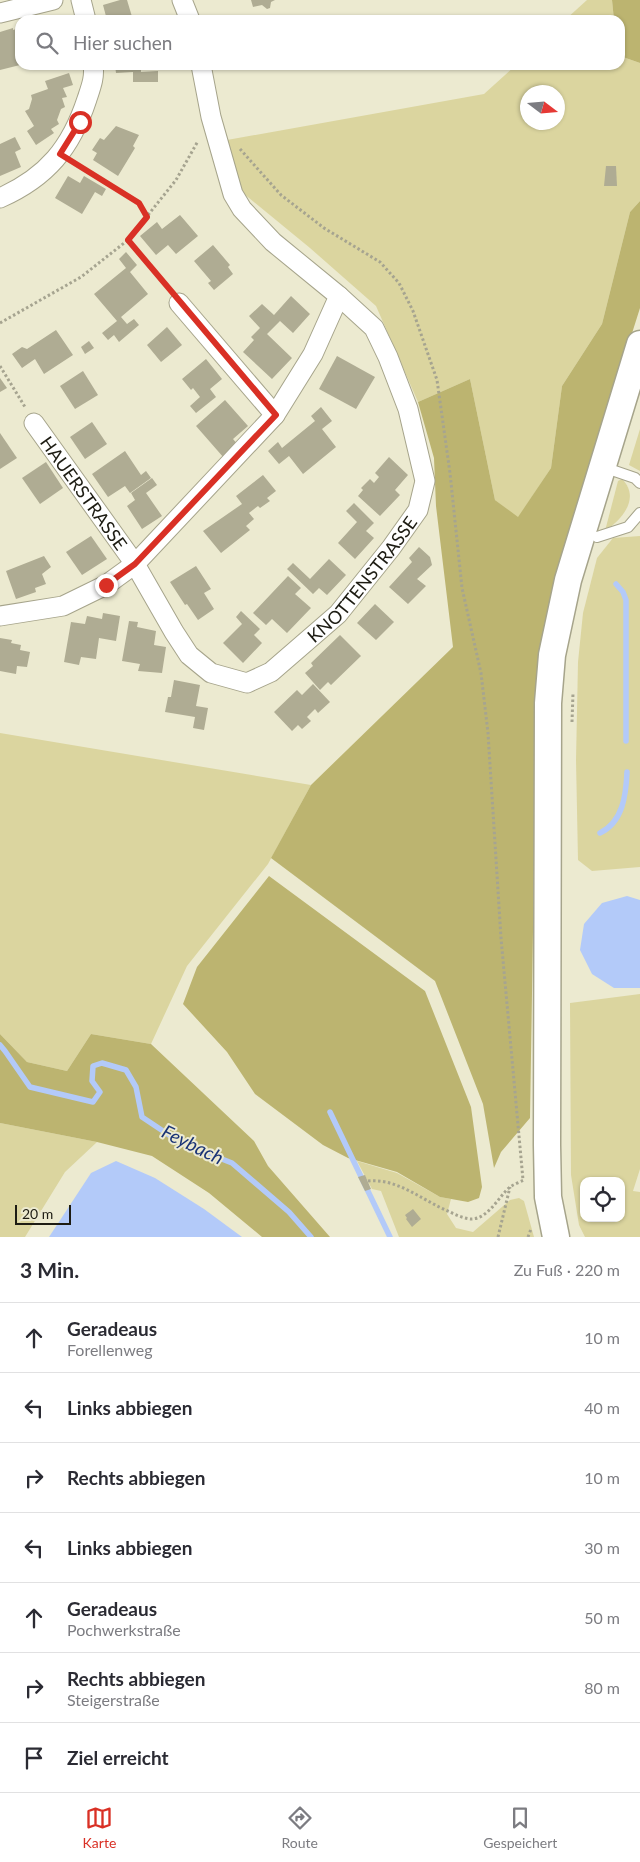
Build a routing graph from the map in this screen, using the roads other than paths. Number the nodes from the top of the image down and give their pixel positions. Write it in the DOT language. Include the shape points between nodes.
graph roads {
  1 [pos="53,0"];
  2 [pos="81,0"];
  3 [pos="182,0"];
  4 [pos="0,13"];
  5 [pos="85,15"];
  6 [pos="188,15"];
  7 [pos="94,70"];
  8 [pos="202,70"];
  9 [pos="0,198"];
  10 [pos="339,296"];
  11 [pos="179,302"];
  12 [pos="640,344"];
  13 [pos="276,415"];
  14 [pos="34,423"];
  15 [pos="603,467"];
  16 [pos="640,483"];
  17 [pos="640,513"];
  18 [pos="597,537"];
  19 [pos="135,564"];
  20 [pos="0,616"];
  21 [pos="556,1237"];
  1 -- 4 [label="street"];
  2 -- 5 [label="street"];
  3 -- 6 [label="street"];
  7 -- 9 [label="street" via="80,122 60,154 43,173"];
  8 -- 10 [label="street, KNOTTENSTRASSE" via="211,117 233,194 242,209 273,242"];
  10 -- 13 [label="street" via="313,354"];
  10 -- 19 [label="street, KNOTTENSTRASSE" via="374,328 388,357 408,409 425,481 418,510 391,548 338,614 271,672 247,683 211,674 189,655"];
  11 -- 13 [label="street"];
  12 -- 15 [label="main road"];
  13 -- 19 [label="street"];
  14 -- 19 [label="street, HAUERSTRASSE"];
  15 -- 16 [label="lane" via="635,478"];
  15 -- 21 [label="main road" via="568,580 552,655 548,703 535,1180 548,1198"];
  17 -- 18 [label="lane" via="628,527"];
  19 -- 20 [label="street" via="106,585 63,606"];
}
